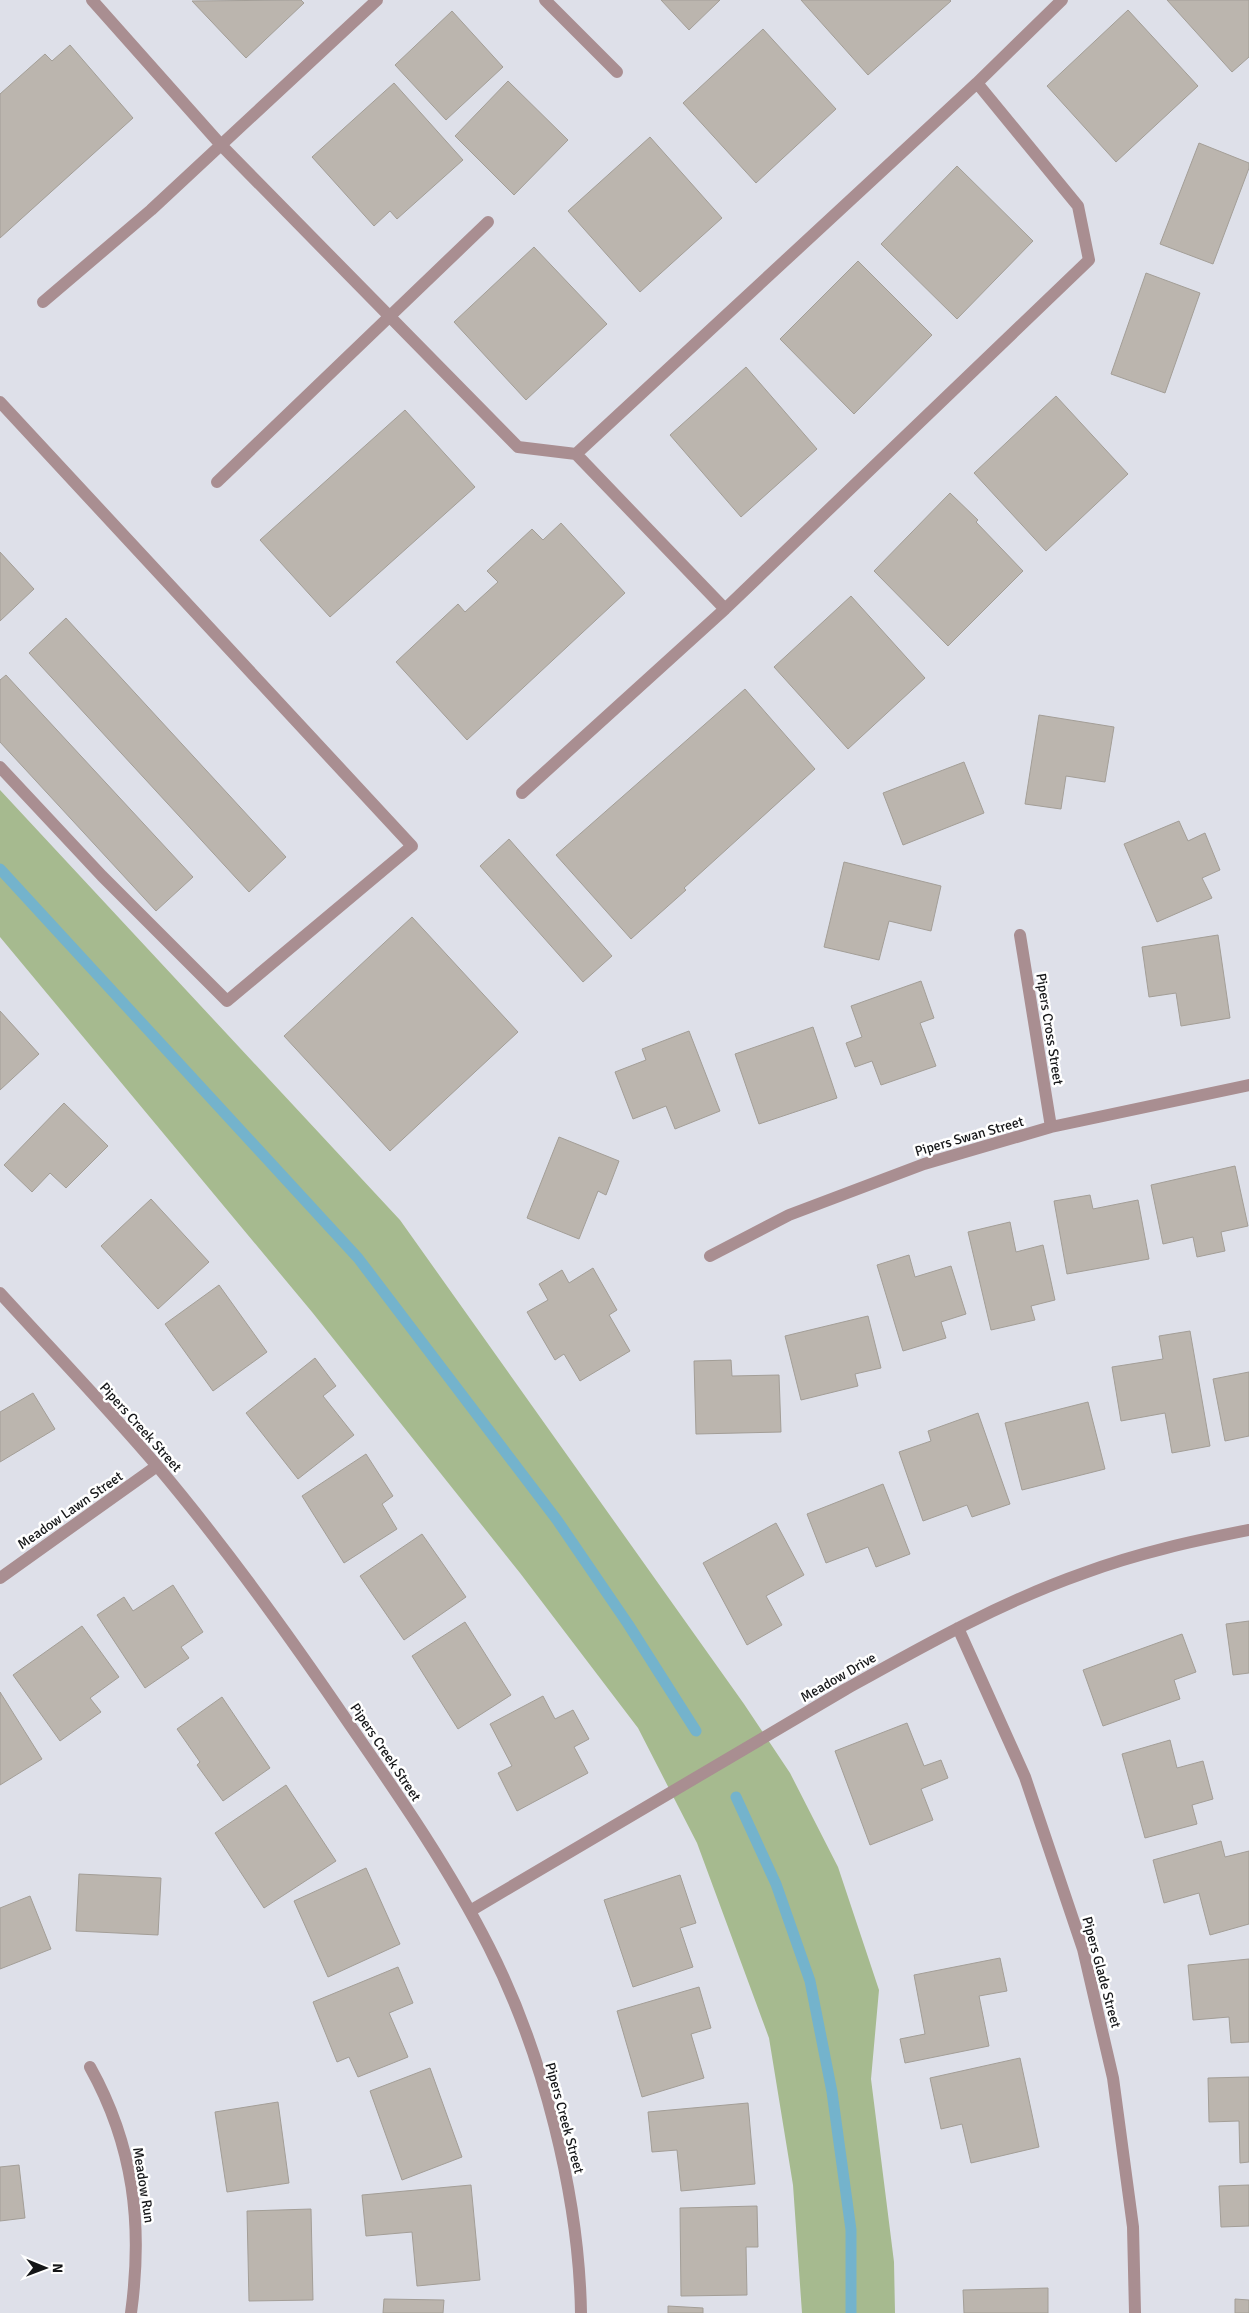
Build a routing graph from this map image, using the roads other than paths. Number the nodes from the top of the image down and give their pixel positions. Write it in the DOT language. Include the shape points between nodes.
graph roads {
  1 [pos="92,0"];
  2 [pos="377,0"];
  3 [pos="545,0"];
  4 [pos="1062,0"];
  5 [pos="617,72"];
  6 [pos="977,83"];
  7 [pos="222,145"];
  8 [pos="488,222"];
  9 [pos="43,302"];
  10 [pos="390,316"];
  11 [pos="0,402"];
  12 [pos="576,454"];
  13 [pos="217,482"];
  14 [pos="725,608"];
  15 [pos="0,767"];
  16 [pos="522,793"];
  17 [pos="1020,935"];
  18 [pos="1249,1085"];
  19 [pos="1051,1127"];
  20 [pos="710,1256"];
  21 [pos="0,1293"];
  22 [pos="157,1466"];
  23 [pos="1249,1530"];
  24 [pos="0,1578"];
  25 [pos="958,1628"];
  26 [pos="470,1911"];
  27 [pos="90,2067"];
  28 [pos="131,2313"];
  29 [pos="581,2313"];
  30 [pos="1135,2313"];
  1 -- 7 [label="street"];
  2 -- 7 [label="street"];
  3 -- 5 [label="street"];
  4 -- 6 [label="street"];
  6 -- 12 [label="street"];
  6 -- 14 [label="street" via="1078,206 1089,260"];
  7 -- 9 [label="street"];
  7 -- 10 [label="street"];
  8 -- 10 [label="street"];
  10 -- 12 [label="street" via="518,447"];
  10 -- 13 [label="street"];
  11 -- 15 [label="street" via="412,846 227,1001 102,876"];
  12 -- 14 [label="street"];
  14 -- 16 [label="street"];
  17 -- 19 [label="street, Pipers Cross Street"];
  18 -- 19 [label="street, Pipers Swan Street"];
  19 -- 20 [label="street, Pipers Swan Street" via="924,1164 789,1215"];
  21 -- 22 [label="street, Pipers Creek Street"];
  22 -- 24 [label="street, Meadow Lawn Street"];
  22 -- 26 [label="street, Pipers Creek Street" via="292,1641 398,1795"];
  23 -- 25 [label="street, Meadow Drive" via="1161,1549 1084,1572"];
  25 -- 26 [label="street, Meadow Drive" via="846,1689"];
  25 -- 30 [label="street, Pipers Glade Street" via="1025,1778 1083,1949 1113,2078 1133,2228"];
  26 -- 29 [label="street, Pipers Creek Street" via="508,1988 549,2111 568,2193"];
  27 -- 28 [label="street, Meadow Run" via="111,2112 131,2182 137,2246"];
}
